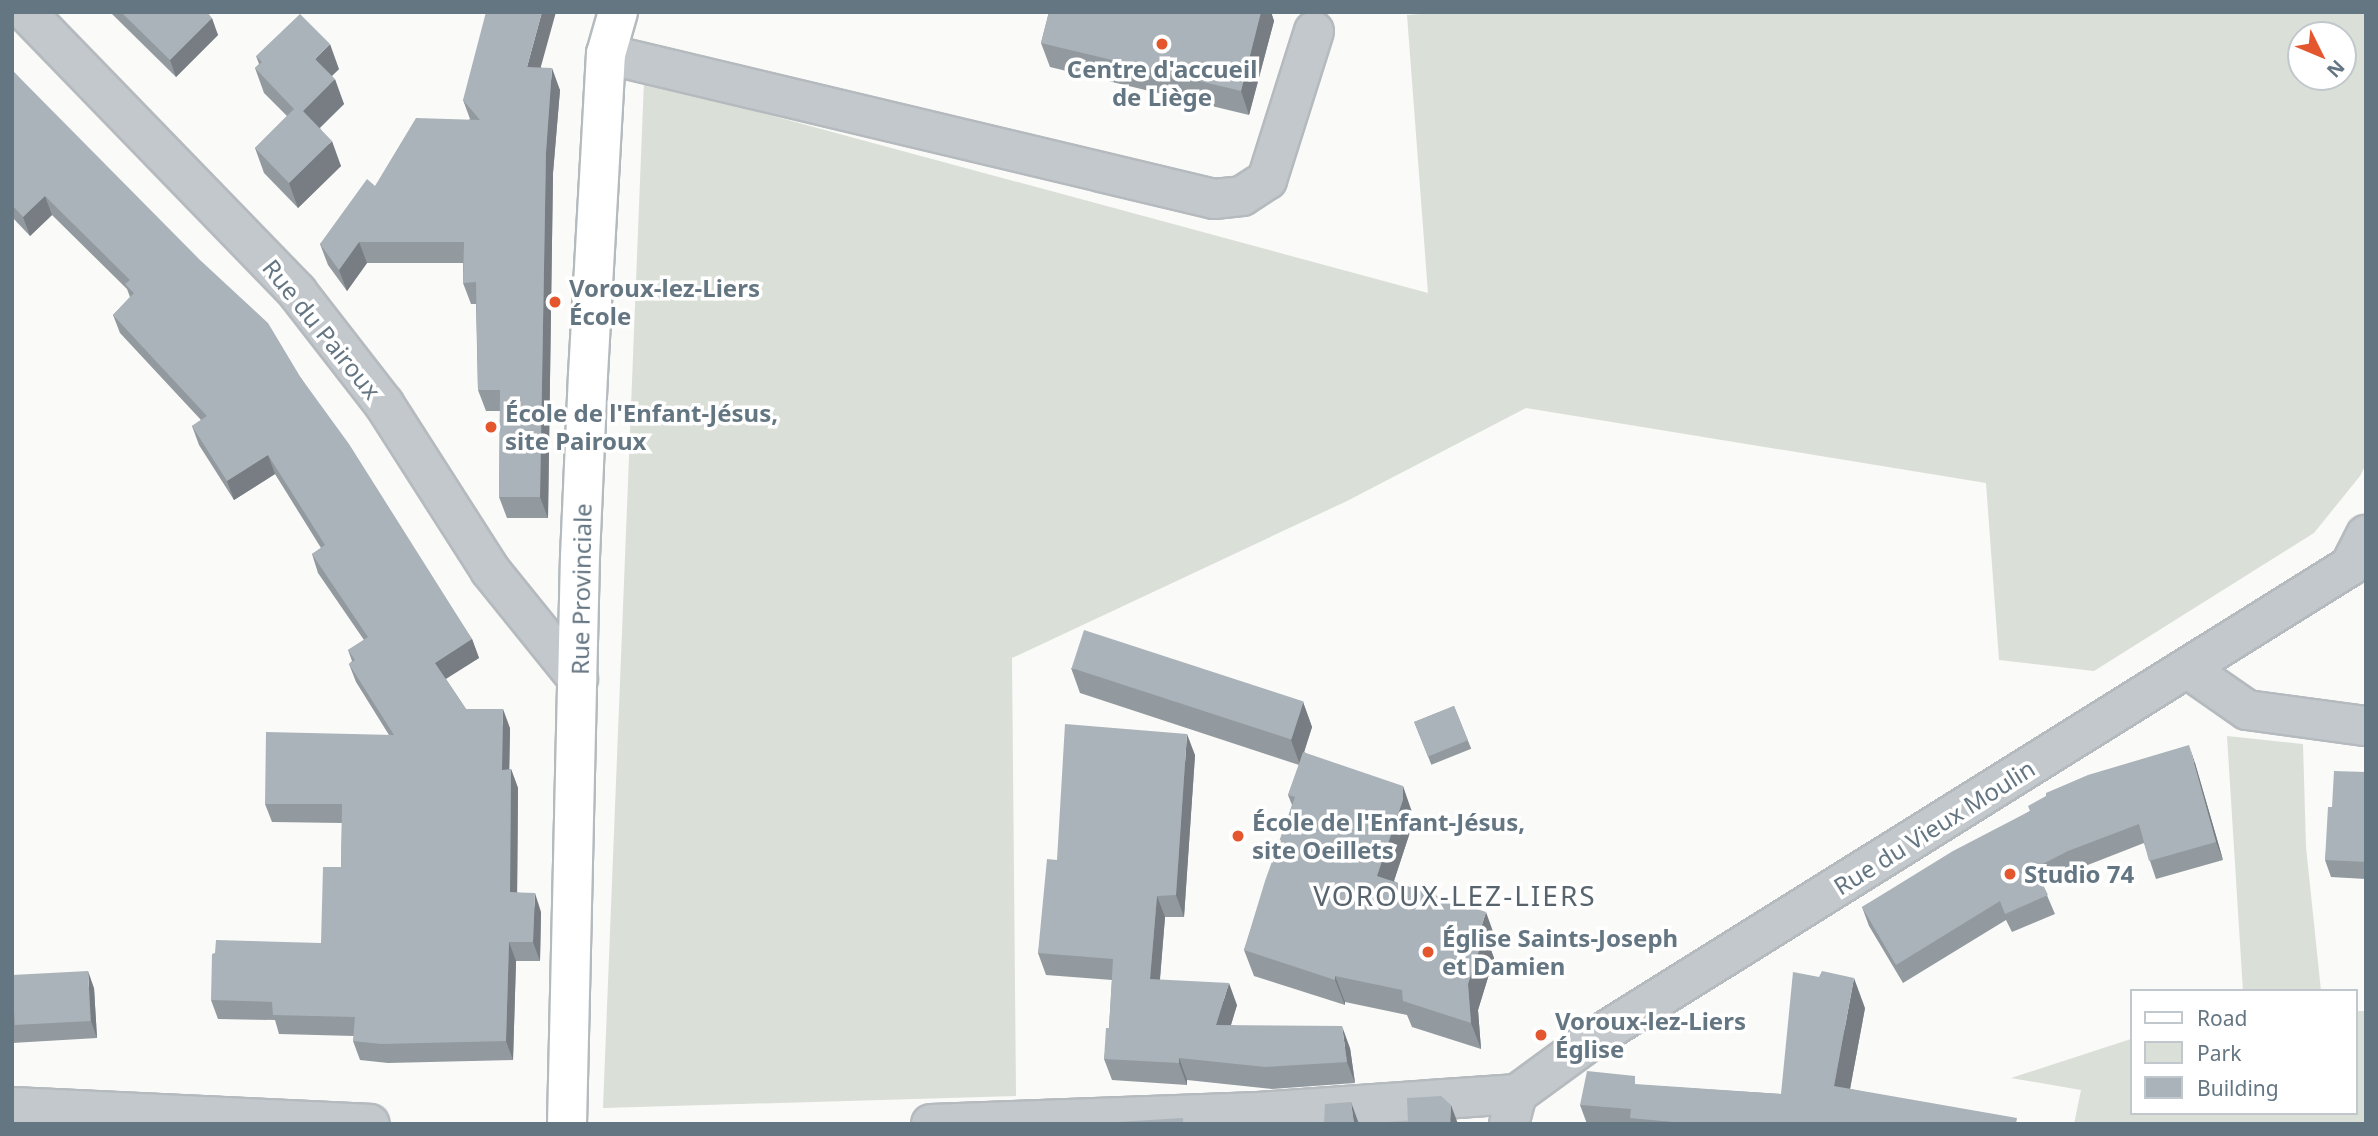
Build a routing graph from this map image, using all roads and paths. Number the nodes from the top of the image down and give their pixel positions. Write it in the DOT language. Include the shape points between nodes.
graph roads {
  1 [pos="26,12"];
  2 [pos="618,12"];
  3 [pos="1314,31"];
  4 [pos="606,54"];
  5 [pos="2366,535"];
  6 [pos="2188,669"];
  7 [pos="578,679"];
  8 [pos="2366,726"];
  9 [pos="12,1107"];
  10 [pos="1513,1109"];
  11 [pos="370,1124"];
  12 [pos="567,1124"];
  13 [pos="931,1124"];
  1 -- 7 [label="street, Rue du Pairoux" via="297,292 384,404 490,570"];
  2 -- 4 [label="main road, Rue Provinciale"];
  3 -- 4 [label="street" via="1267,180 1242,196 1214,199"];
  4 -- 7 [label="main road, Rue Provinciale" via="588,375"];
  5 -- 6 [label="street, Rue du Vieux Moulin" via="2350,566"];
  6 -- 8 [label="street" via="2247,710"];
  6 -- 10 [label="street, Rue du Vieux Moulin" via="1588,1042"];
  7 -- 12 [label="main road, Rue Provinciale"];
  9 -- 11 [label="street"];
  10 -- 13 [label="street"];
}
